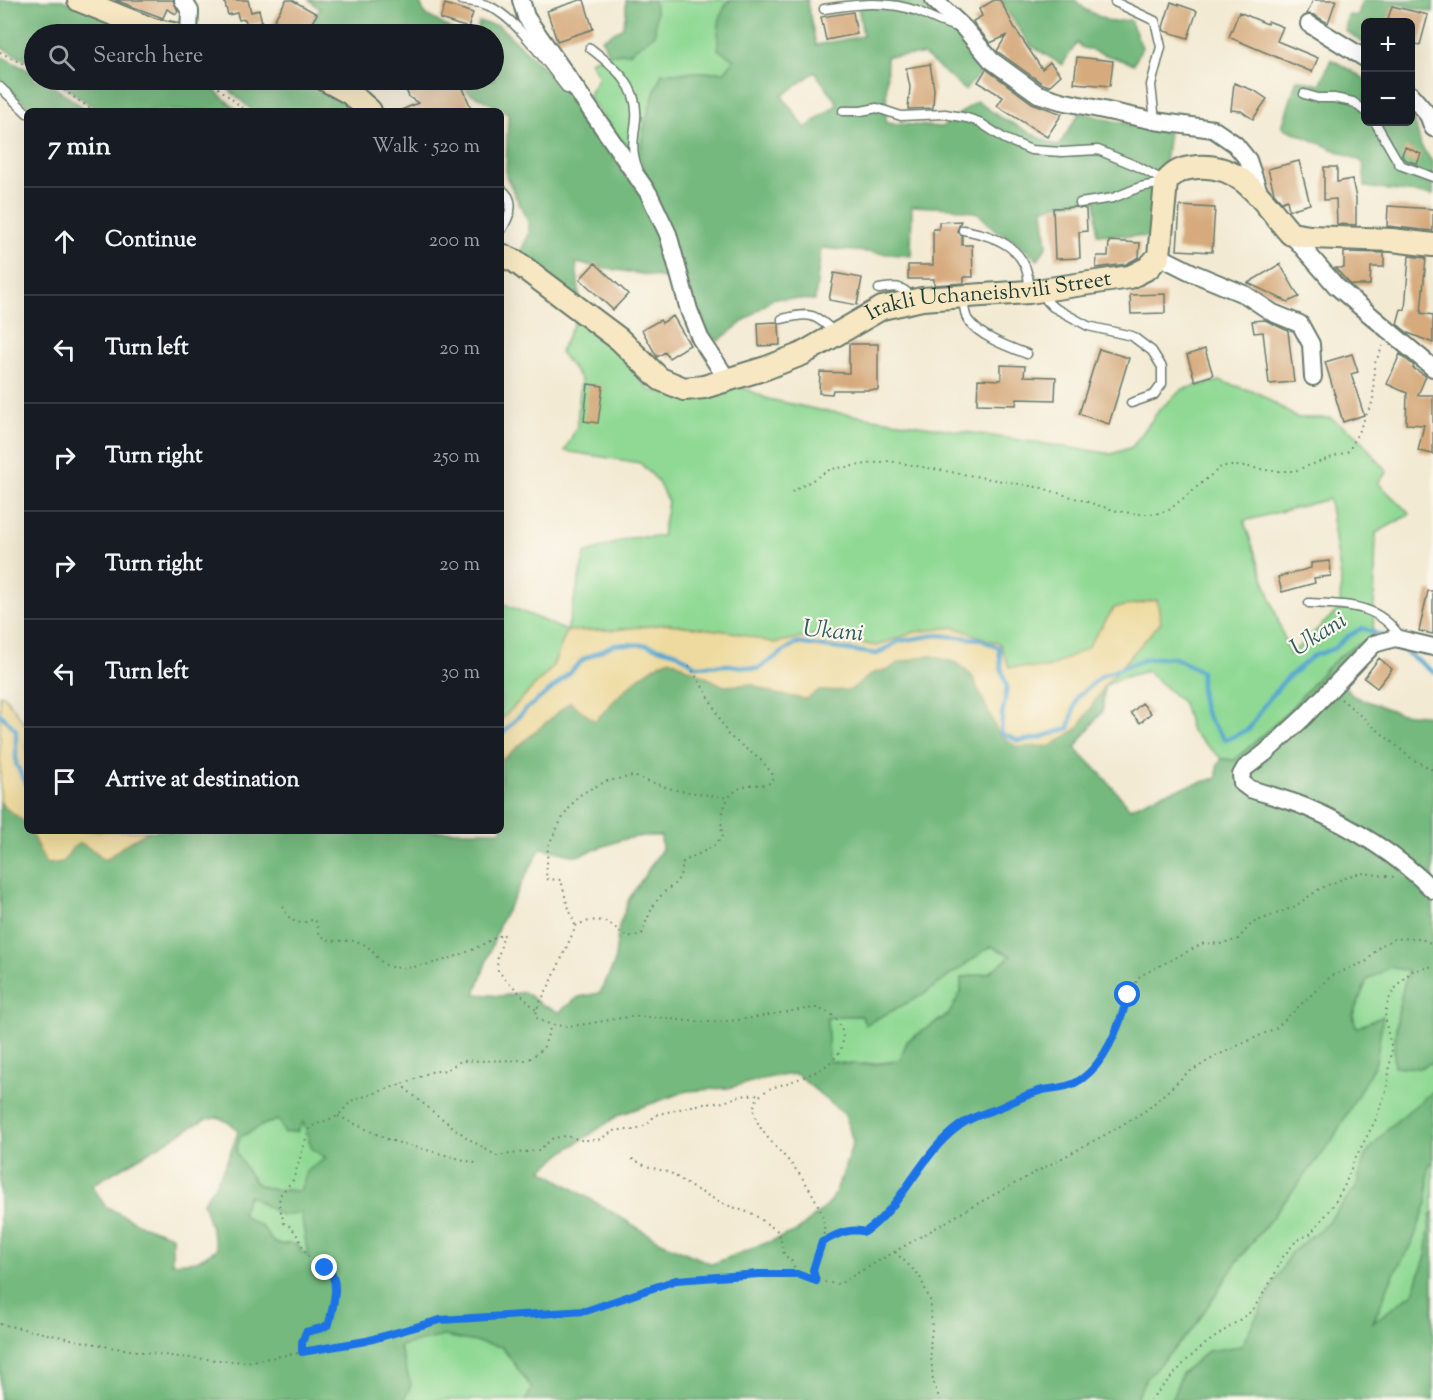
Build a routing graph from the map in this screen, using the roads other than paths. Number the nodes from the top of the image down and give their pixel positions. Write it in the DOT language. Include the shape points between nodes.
graph roads {
  1 [pos="79,0"];
  2 [pos="183,0"];
  3 [pos="461,0"];
  4 [pos="521,0"];
  5 [pos="934,0"];
  6 [pos="1115,2"];
  7 [pos="824,9"];
  8 [pos="138,24"];
  9 [pos="189,24"];
  10 [pos="1309,24"];
  11 [pos="964,28"];
  12 [pos="590,48"];
  13 [pos="1361,56"];
  14 [pos="0,87"];
  15 [pos="344,90"];
  16 [pos="1304,94"];
  17 [pos="1415,98"];
  18 [pos="367,108"];
  19 [pos="1361,109"];
  20 [pos="24,110"];
  21 [pos="591,110"];
  22 [pos="843,111"];
  23 [pos="1431,116"];
  24 [pos="1155,121"];
  25 [pos="1377,126"];
  26 [pos="1433,177"];
  27 [pos="1166,182"];
  28 [pos="504,191"];
  29 [pos="649,194"];
  30 [pos="1260,195"];
  31 [pos="1080,203"];
  32 [pos="504,226"];
  33 [pos="963,230"];
  34 [pos="1291,234"];
  35 [pos="1433,245"];
  36 [pos="504,256"];
  37 [pos="1159,256"];
  38 [pos="879,289"];
  39 [pos="1037,290"];
  40 [pos="963,296"];
  41 [pos="915,300"];
  42 [pos="782,319"];
  43 [pos="837,335"];
  44 [pos="1027,354"];
  45 [pos="1433,368"];
  46 [pos="1313,377"];
  47 [pos="727,380"];
  48 [pos="1131,404"];
  49 [pos="1309,603"];
  50 [pos="1393,639"];
  51 [pos="1433,647"];
  52 [pos="1433,890"];
  1 -- 8 [label="street"];
  2 -- 9 [label="street" via="190,11"];
  3 -- 21 [label="lane" via="487,4 500,12 568,91"];
  4 -- 21 [label="street" via="525,17"];
  5 -- 11 [label="street"];
  6 -- 24 [label="lane" via="1155,21 1161,47 1151,85"];
  7 -- 11 [label="lane" via="864,3 890,5 915,11 947,26"];
  10 -- 13 [label="street"];
  11 -- 24 [label="street" via="991,60 1038,94"];
  12 -- 29 [label="lane" via="629,83 636,105 633,156"];
  14 -- 20 [label="lane"];
  15 -- 18 [label="street"];
  16 -- 19 [label="lane" via="1353,102"];
  17 -- 23 [label="street"];
  21 -- 29 [label="street"];
  22 -- 27 [label="lane" via="877,108 901,117 945,114 967,118 1031,150 1098,150"];
  24 -- 30 [label="street" via="1213,129 1235,144 1248,160"];
  25 -- 26 [label="lane" via="1400,165"];
  27 -- 30 [label="street" via="1173,173 1206,166 1239,177"];
  27 -- 31 [label="lane"];
  27 -- 37 [label="street"];
  28 -- 32 [label="lane" via="512,207"];
  29 -- 47 [label="street" via="668,234 688,310 700,338"];
  30 -- 34 [label="street"];
  33 -- 39 [label="lane" via="985,234 1013,248"];
  34 -- 35 [label="street"];
  34 -- 45 [label="street" via="1336,286"];
  36 -- 47 [label="street, Irakli Uchaneishvili Street" via="619,339 660,379 684,390"];
  37 -- 39 [label="street, Irakli Uchaneishvili Street" via="1148,268 1130,277"];
  37 -- 46 [label="street" via="1300,324 1311,344"];
  38 -- 41 [label="lane" via="905,289"];
  39 -- 40 [label="street, Irakli Uchaneishvili Street"];
  39 -- 48 [label="lane" via="1053,307 1088,326 1132,336 1152,351 1162,367 1162,384 1154,395"];
  40 -- 41 [label="street, Irakli Uchaneishvili Street"];
  40 -- 44 [label="lane" via="969,322 1003,345"];
  41 -- 43 [label="street, Irakli Uchaneishvili Street" via="882,308"];
  42 -- 43 [label="lane" via="821,319"];
  43 -- 47 [label="street, Irakli Uchaneishvili Street" via="784,361"];
  49 -- 50 [label="lane" via="1355,606 1379,614 1393,626"];
  50 -- 51 [label="street"];
  50 -- 52 [label="street" via="1374,644 1289,732 1245,768 1242,783 1308,808 1376,843"];
}
